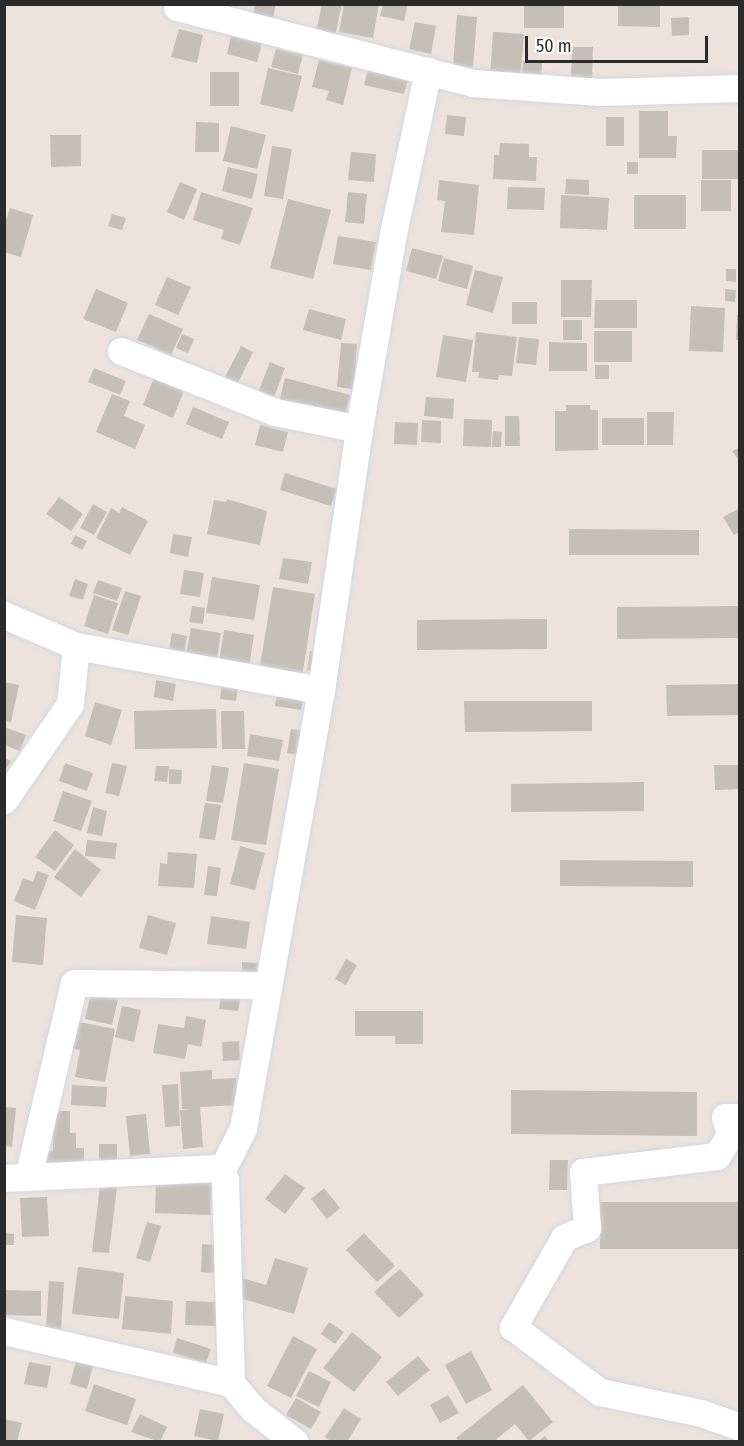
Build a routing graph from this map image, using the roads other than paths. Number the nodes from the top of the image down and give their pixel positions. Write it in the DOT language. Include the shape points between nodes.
graph roads {
  1 [pos="177,7"];
  2 [pos="428,71"];
  3 [pos="740,88"];
  4 [pos="121,351"];
  5 [pos="358,429"];
  6 [pos="4,615"];
  7 [pos="76,646"];
  8 [pos="321,690"];
  9 [pos="4,800"];
  10 [pos="268,985"];
  11 [pos="732,1117"];
  12 [pos="220,1172"];
  13 [pos="16,1178"];
  14 [pos="4,1331"];
  15 [pos="231,1383"];
  16 [pos="740,1427"];
  17 [pos="295,1442"];
  1 -- 2 [label="street"];
  2 -- 3 [label="street" via="472,83 600,92"];
  2 -- 5 [label="street" via="393,234"];
  4 -- 5 [label="street" via="274,411"];
  5 -- 8 [label="street"];
  6 -- 7 [label="street"];
  7 -- 8 [label="street"];
  7 -- 9 [label="street" via="70,704"];
  8 -- 10 [label="street"];
  10 -- 12 [label="street" via="243,1128"];
  10 -- 13 [label="street" via="74,983"];
  11 -- 16 [label="street" via="730,1135 717,1156 583,1172 587,1228 564,1238 513,1327 600,1392 701,1413"];
  12 -- 13 [label="street" via="213,1168"];
  12 -- 15 [label="street" via="225,1180"];
  14 -- 15 [label="street"];
  15 -- 17 [label="street" via="253,1409"];
}
